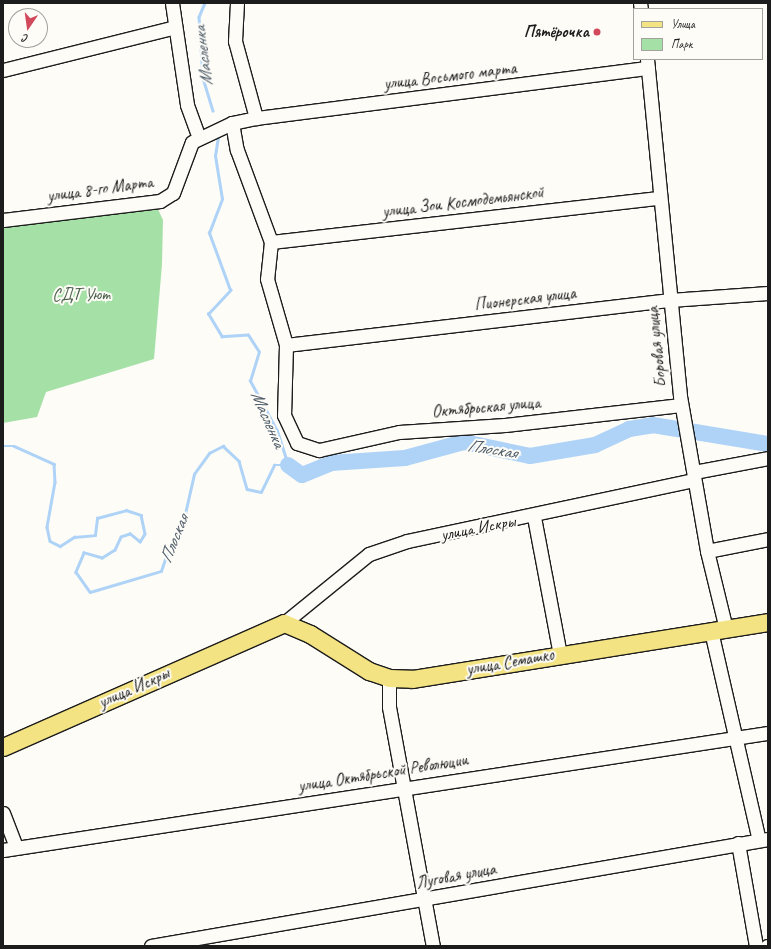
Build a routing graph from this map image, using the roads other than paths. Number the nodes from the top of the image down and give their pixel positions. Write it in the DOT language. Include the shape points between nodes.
graph roads {
  1 [pos="172,3"];
  2 [pos="237,3"];
  3 [pos="175,28"];
  4 [pos="647,64"];
  5 [pos="3,70"];
  6 [pos="256,118"];
  7 [pos="232,123"];
  8 [pos="198,136"];
  9 [pos="659,198"];
  10 [pos="3,220"];
  11 [pos="271,242"];
  12 [pos="768,293"];
  13 [pos="670,300"];
  14 [pos="286,346"];
  15 [pos="681,405"];
  16 [pos="768,458"];
  17 [pos="694,476"];
  18 [pos="534,517"];
  19 [pos="768,538"];
  20 [pos="707,551"];
  21 [pos="768,622"];
  22 [pos="284,623"];
  23 [pos="718,630"];
  24 [pos="560,654"];
  25 [pos="389,678"];
  26 [pos="768,733"];
  27 [pos="738,738"];
  28 [pos="3,747"];
  29 [pos="404,787"];
  30 [pos="3,814"];
  31 [pos="764,839"];
  32 [pos="738,843"];
  33 [pos="16,847"];
  34 [pos="3,850"];
  35 [pos="423,901"];
  36 [pos="151,946"];
  37 [pos="433,946"];
  38 [pos="756,946"];
  1 -- 3 [label="street"];
  2 -- 6 [label="street" via="235,41"];
  3 -- 5 [label="street"];
  3 -- 8 [label="street" via="187,105"];
  4 -- 6 [label="street, улица Восьмого марта"];
  4 -- 9 [label="street, Боровая улица"];
  6 -- 7 [label="street, улица Восьмого марта"];
  7 -- 8 [label="street"];
  7 -- 11 [label="street" via="237,150"];
  8 -- 10 [label="street, улица 8-го Марта" via="192,142 173,193 160,201"];
  9 -- 11 [label="street, улица Зои Космодемьянской"];
  9 -- 13 [label="street, Боровая улица"];
  11 -- 14 [label="street" via="267,279"];
  12 -- 13 [label="street, Пионерская улица"];
  13 -- 14 [label="street, Пионерская улица"];
  13 -- 15 [label="street, Боровая улица"];
  14 -- 15 [label="street, Октябрьская улица" via="284,415 297,443 319,450 399,432 505,425"];
  15 -- 17 [label="street, Боровая улица"];
  16 -- 17 [label="street, улица Искры"];
  17 -- 18 [label="street, улица Искры"];
  17 -- 20 [label="street, Боровая улица"];
  18 -- 22 [label="street, улица Искры" via="407,541 369,554"];
  18 -- 24 [label="street"];
  19 -- 20 [label="street"];
  20 -- 23 [label="street, Боровая улица"];
  21 -- 23 [label="main road, улица Семашко"];
  22 -- 25 [label="main road, улица Семашко" via="310,634 351,662"];
  22 -- 28 [label="main road, улица Искры"];
  23 -- 24 [label="main road, улица Семашко"];
  23 -- 27 [label="street, Боровая улица"];
  24 -- 25 [label="main road, улица Семашко" via="412,679"];
  25 -- 29 [label="street" via="389,707"];
  26 -- 27 [label="street, улица Октябрьской Революции"];
  27 -- 29 [label="street, улица Октябрьской Революции"];
  27 -- 31 [label="street, Боровая улица"];
  29 -- 33 [label="street, улица Октябрьской Революции"];
  29 -- 35 [label="street"];
  30 -- 33 [label="street"];
  31 -- 32 [label="street, Луговая улица"];
  32 -- 35 [label="street, Луговая улица"];
  32 -- 38 [label="street"];
  33 -- 34 [label="street, улица Октябрьской Революции"];
  35 -- 36 [label="street, Луговая улица"];
  35 -- 37 [label="street"];
}
